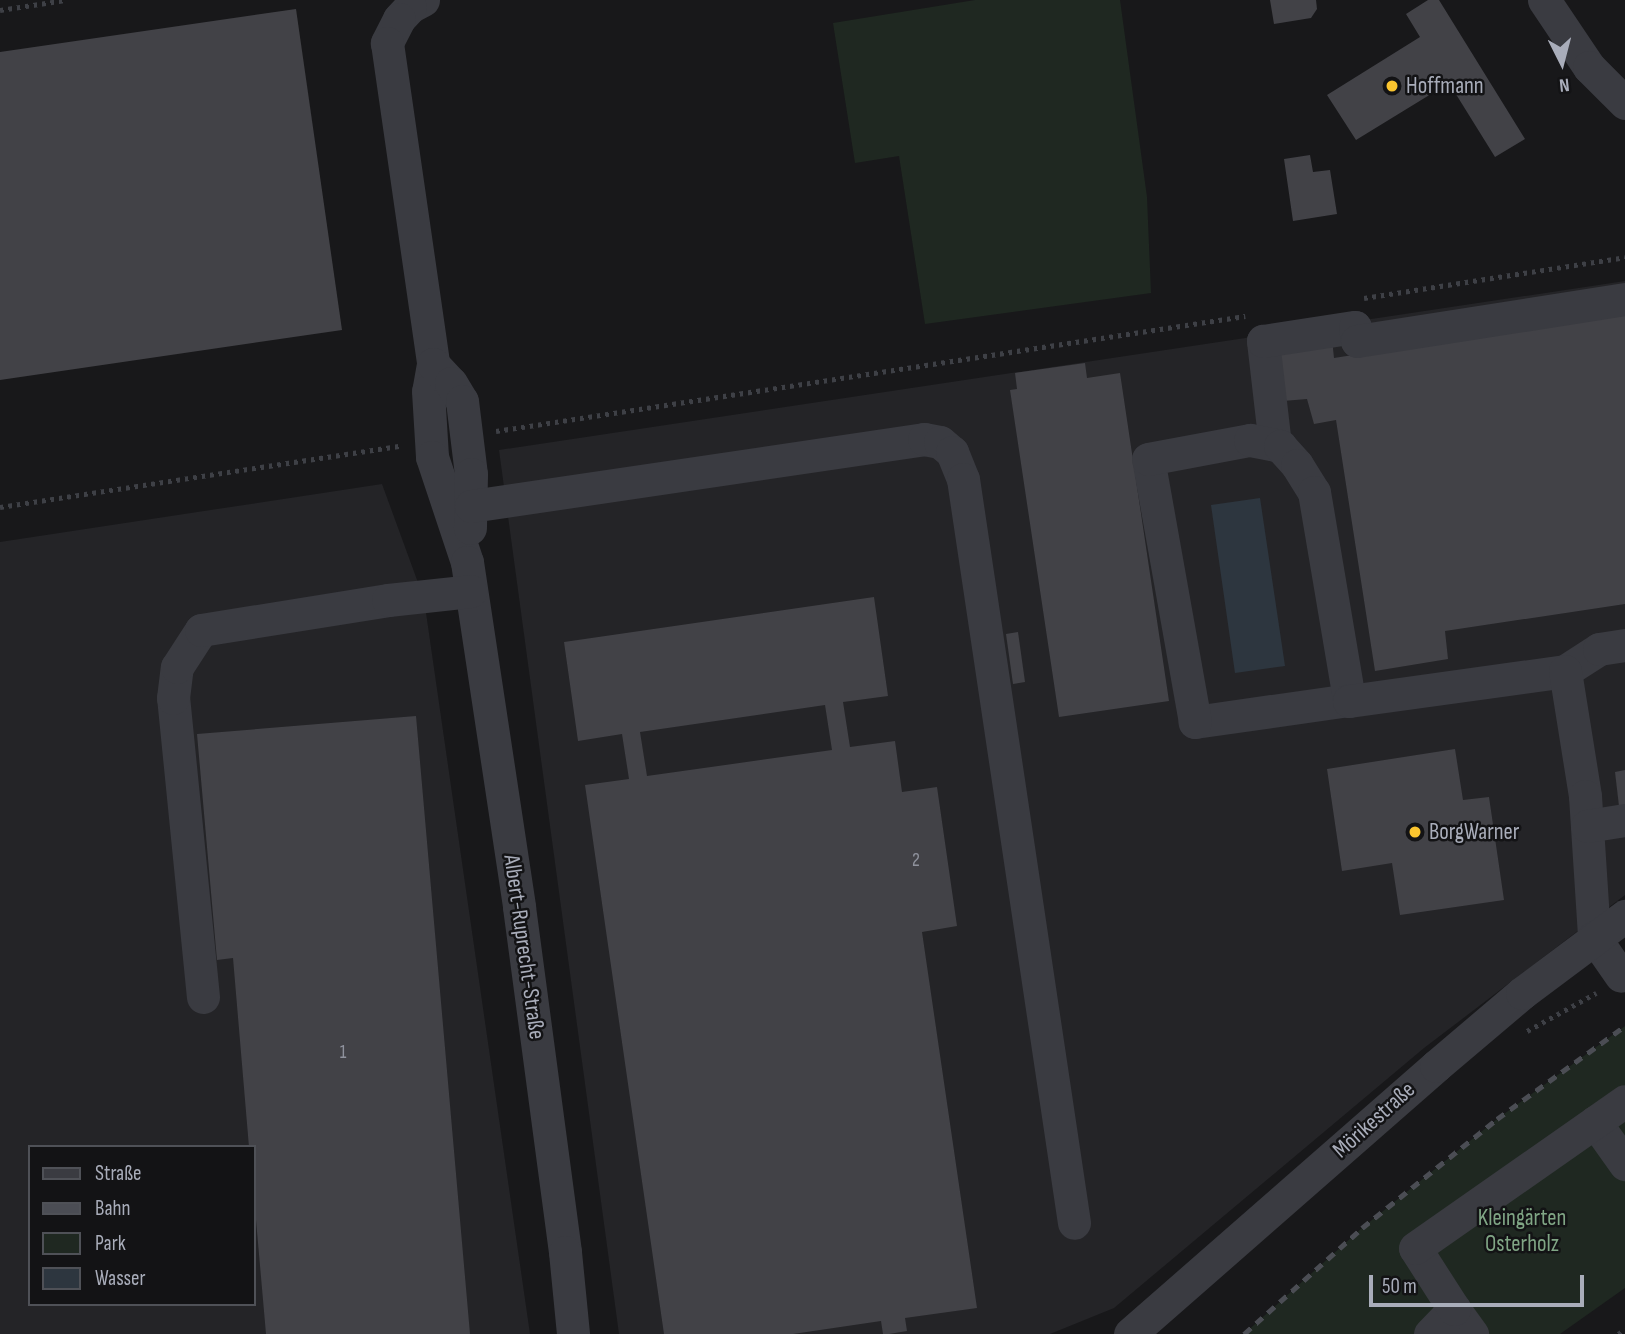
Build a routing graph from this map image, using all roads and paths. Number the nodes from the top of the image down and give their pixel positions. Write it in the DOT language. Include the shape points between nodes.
graph roads {
  1 [pos="65,0"];
  2 [pos="1544,0"];
  3 [pos="403,6"];
  4 [pos="0,10"];
  5 [pos="1625,103"];
  6 [pos="1625,257"];
  7 [pos="1625,299"];
  8 [pos="1351,300"];
  9 [pos="1255,314"];
  10 [pos="433,364"];
  11 [pos="468,435"];
  12 [pos="430,441"];
  13 [pos="1275,445"];
  14 [pos="471,506"];
  15 [pos="0,507"];
  16 [pos="469,576"];
  17 [pos="1625,645"];
  18 [pos="1565,671"];
  19 [pos="1349,700"];
  20 [pos="1625,820"];
  21 [pos="1587,826"];
  22 [pos="1625,916"];
  23 [pos="1594,937"];
  24 [pos="1621,976"];
  25 [pos="203,997"];
  26 [pos="1625,1101"];
  27 [pos="1595,1122"];
  28 [pos="1625,1164"];
  29 [pos="1074,1223"];
  30 [pos="1463,1322"];
  31 [pos="1625,1330"];
  32 [pos="573,1334"];
  33 [pos="1130,1334"];
  34 [pos="1430,1334"];
  35 [pos="1618,1334"];
  1 -- 4 [label="path"];
  2 -- 5 [label="street" via="1589,67"];
  3 -- 10 [label="street" via="387,43 388,64"];
  6 -- 8 [label="path"];
  7 -- 13 [label="street" via="1357,341 1355,327 1263,341"];
  9 -- 11 [label="path"];
  10 -- 11 [label="street" via="462,401"];
  10 -- 12 [label="street" via="428,391"];
  11 -- 14 [label="street"];
  12 -- 15 [label="path"];
  12 -- 16 [label="street"];
  13 -- 19 [label="street" via="1297,465 1314,492"];
  13 -- 19 [label="street" via="1250,440 1148,459 1195,722"];
  14 -- 16 [label="street"];
  14 -- 29 [label="street" via="924,439 940,442 951,452 962,479"];
  16 -- 25 [label="street" via="388,600 201,630 177,667 173,698"];
  16 -- 32 [label="street, Albert-Ruprecht-Straße" via="519,907"];
  17 -- 18 [label="street" via="1599,649"];
  18 -- 19 [label="street"];
  18 -- 21 [label="street"];
  20 -- 21 [label="street"];
  21 -- 23 [label="street"];
  22 -- 23 [label="street, Mörikestraße"];
  23 -- 24 [label="street"];
  23 -- 33 [label="street, Mörikestraße" via="1436,1066"];
  26 -- 27 [label="street"];
  27 -- 28 [label="street"];
  27 -- 30 [label="street" via="1416,1248"];
  30 -- 34 [label="street"];
  31 -- 35 [label="path"];
}
